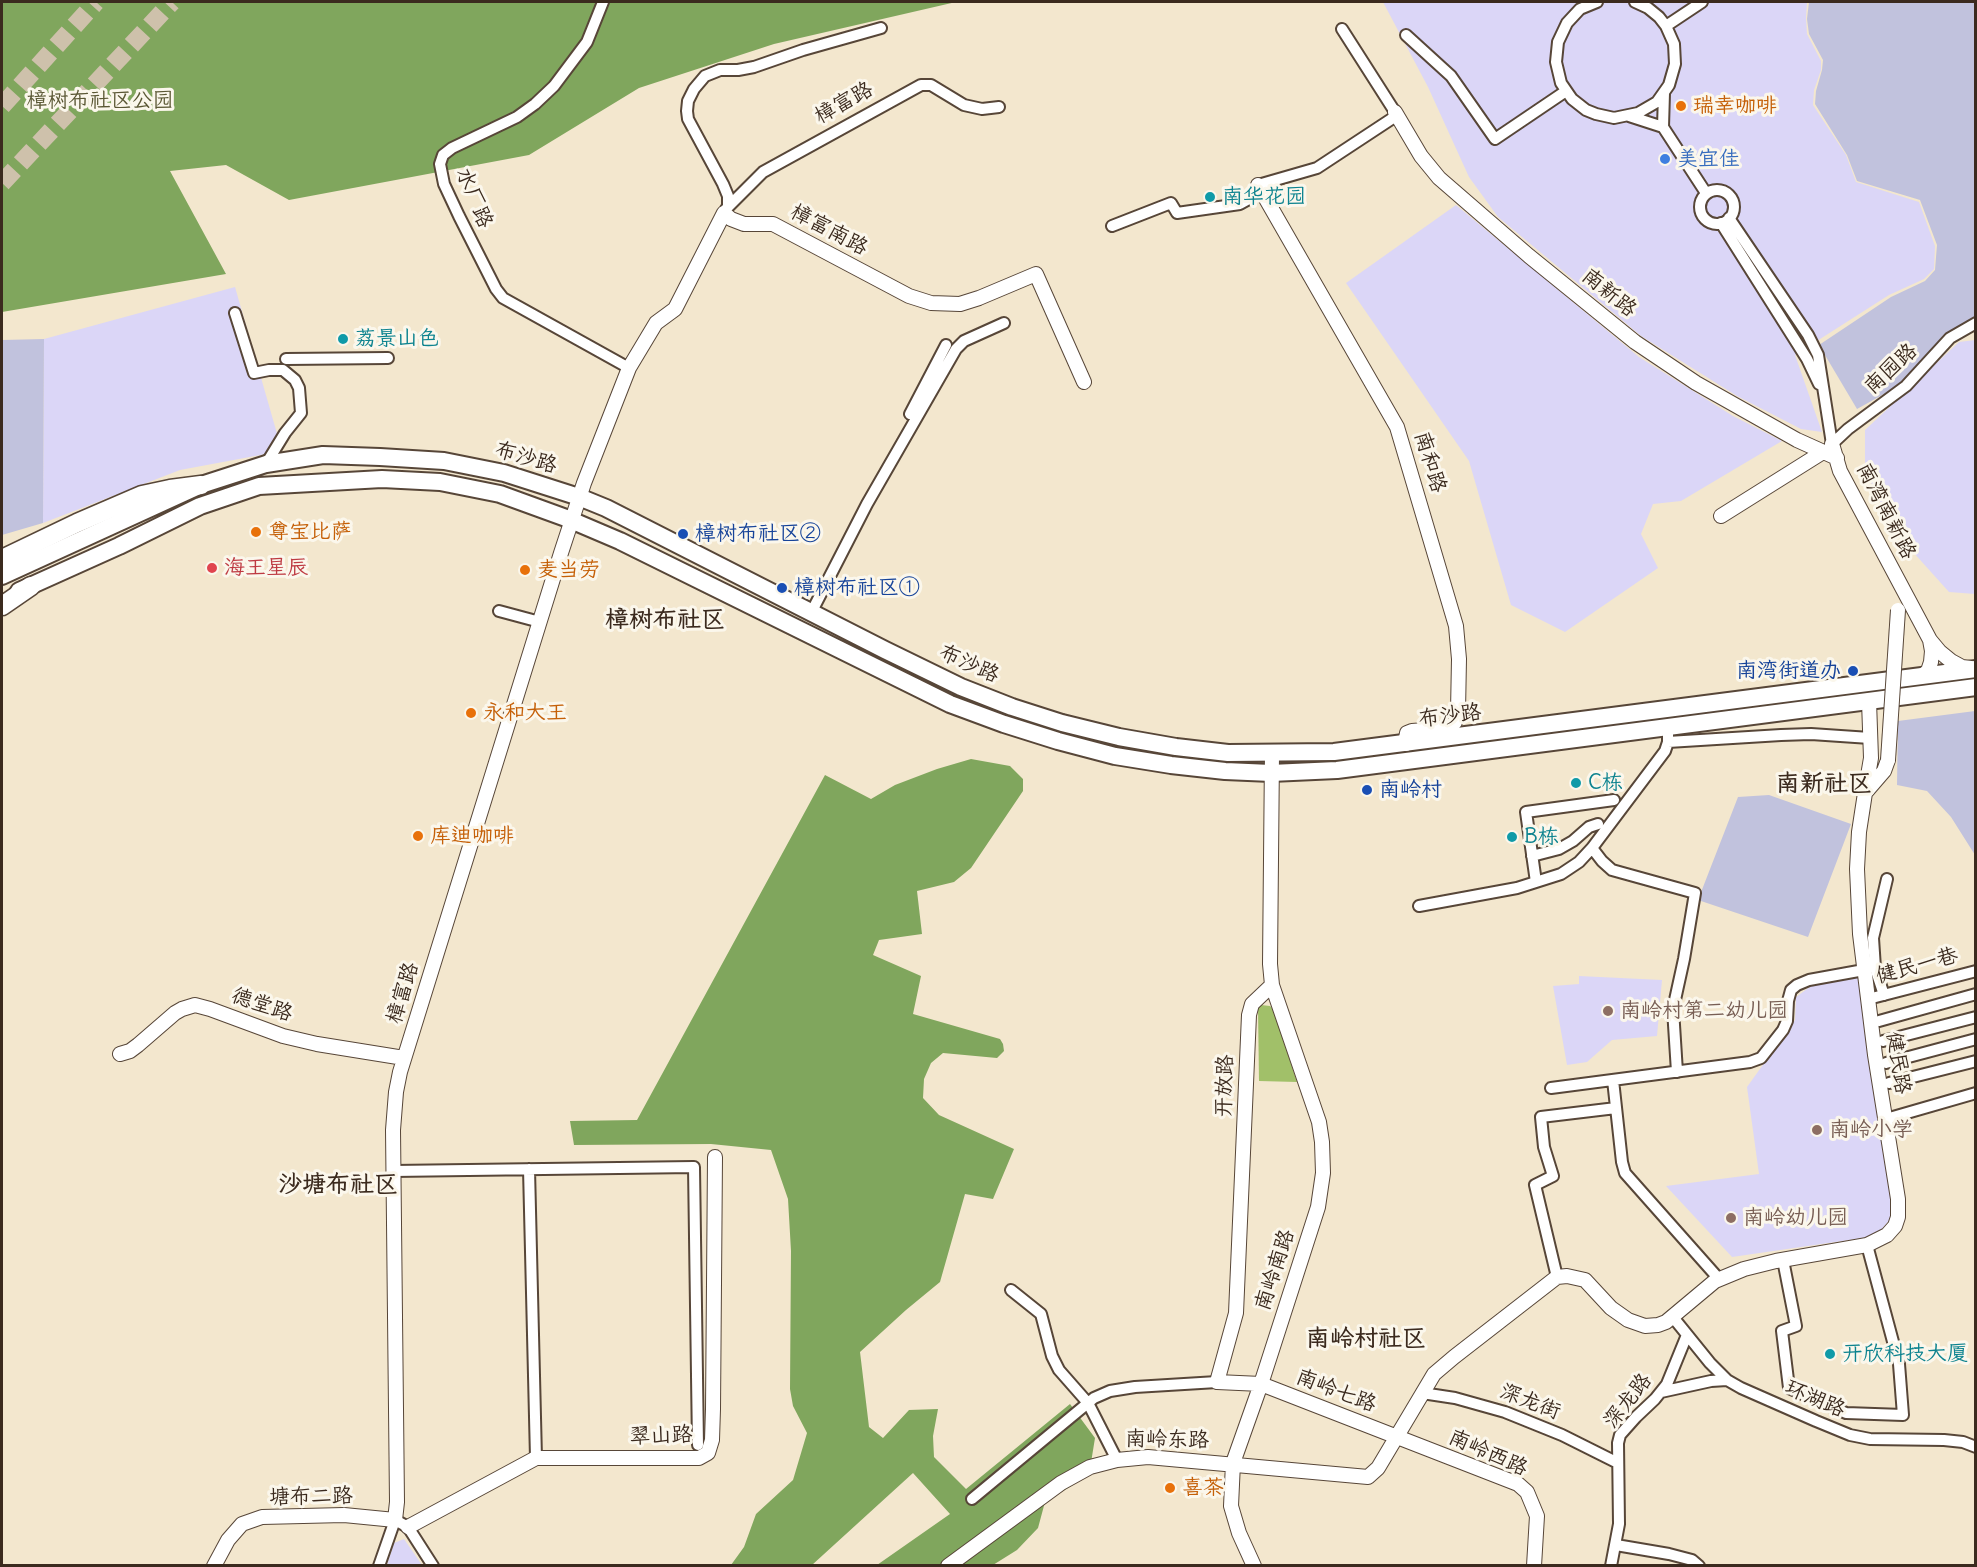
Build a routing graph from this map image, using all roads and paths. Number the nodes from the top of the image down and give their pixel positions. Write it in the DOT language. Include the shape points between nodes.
graph roads {
  1 [pos="603,2"];
  2 [pos="1597,2"];
  3 [pos="1635,2"];
  4 [pos="1702,2"];
  5 [pos="1578,5"];
  6 [pos="1666,26"];
  7 [pos="881,28"];
  8 [pos="1342,29"];
  9 [pos="1406,35"];
  10 [pos="1566,91"];
  11 [pos="1664,93"];
  12 [pos="999,107"];
  13 [pos="1396,114"];
  14 [pos="1629,116"];
  15 [pos="1663,127"];
  16 [pos="1258,185"];
  17 [pos="1706,193"];
  18 [pos="726,210"];
  19 [pos="1725,220"];
  20 [pos="1112,226"];
  21 [pos="235,313"];
  22 [pos="1004,323"];
  23 [pos="1976,323"];
  24 [pos="946,345"];
  25 [pos="388,358"];
  26 [pos="286,359"];
  27 [pos="629,368"];
  28 [pos="1084,382"];
  29 [pos="1828,448"];
  30 [pos="266,464"];
  31 [pos="504,473"];
  32 [pos="201,485"];
  33 [pos="500,494"];
  34 [pos="579,497"];
  35 [pos="1721,516"];
  36 [pos="572,520"];
  37 [pos="2,559"];
  38 [pos="2,576"];
  39 [pos="31,586"];
  40 [pos="1904,590"];
  41 [pos="2,596"];
  42 [pos="2,606"];
  43 [pos="499,611"];
  44 [pos="808,611"];
  45 [pos="540,622"];
  46 [pos="1930,640"];
  47 [pos="1975,669"];
  48 [pos="1922,676"];
  49 [pos="1976,687"];
  50 [pos="1869,701"];
  51 [pos="1668,735"];
  52 [pos="1870,738"];
  53 [pos="1406,744"];
  54 [pos="1272,754"];
  55 [pos="1271,773"];
  56 [pos="1865,793"];
  57 [pos="1614,800"];
  58 [pos="1598,824"];
  59 [pos="1567,832"];
  60 [pos="1568,844"];
  61 [pos="1592,848"];
  62 [pos="1532,856"];
  63 [pos="1887,879"];
  64 [pos="1536,882"];
  65 [pos="1419,906"];
  66 [pos="1864,970"];
  67 [pos="1976,971"];
  68 [pos="1272,985"];
  69 [pos="1976,994"];
  70 [pos="1884,995"];
  71 [pos="1868,999"];
  72 [pos="1976,1017"];
  73 [pos="1879,1021"];
  74 [pos="1976,1039"];
  75 [pos="1883,1041"];
  76 [pos="120,1054"];
  77 [pos="405,1058"];
  78 [pos="1976,1061"];
  79 [pos="1886,1063"];
  80 [pos="1677,1072"];
  81 [pos="1613,1080"];
  82 [pos="1889,1083"];
  83 [pos="1551,1088"];
  84 [pos="1976,1093"];
  85 [pos="1616,1108"];
  86 [pos="1886,1119"];
  87 [pos="715,1157"];
  88 [pos="529,1169"];
  89 [pos="393,1171"];
  90 [pos="1867,1245"];
  91 [pos="1784,1260"];
  92 [pos="1557,1277"];
  93 [pos="1719,1280"];
  94 [pos="1011,1290"];
  95 [pos="1672,1316"];
  96 [pos="1688,1335"];
  97 [pos="1728,1380"];
  98 [pos="1217,1382"];
  99 [pos="1261,1384"];
  100 [pos="1661,1392"];
  101 [pos="1422,1393"];
  102 [pos="1088,1403"];
  103 [pos="1396,1437"];
  104 [pos="698,1445"];
  105 [pos="1976,1447"];
  106 [pos="536,1458"];
  107 [pos="1117,1460"];
  108 [pos="1233,1464"];
  109 [pos="1618,1464"];
  110 [pos="972,1499"];
  111 [pos="395,1520"];
  112 [pos="408,1527"];
  113 [pos="1616,1545"];
  114 [pos="214,1566"];
  115 [pos="379,1566"];
  116 [pos="433,1566"];
  117 [pos="948,1566"];
  118 [pos="1254,1566"];
  119 [pos="1534,1566"];
  120 [pos="1611,1566"];
  121 [pos="1699,1566"];
  1 -- 27 [label="street, 水厂路" via="587,42 536,104 452,148 440,164 444,184 459,216 503,298"];
  2 -- 5 [label="street"];
  3 -- 6 [label="street" via="1648,8"];
  4 -- 6 [label="street"];
  5 -- 10 [label="street" via="1561,33 1556,52 1557,73"];
  6 -- 11 [label="street" via="1676,56 1673,75"];
  7 -- 18 [label="street" via="754,67 705,75 688,101 688,119 723,184 728,196"];
  8 -- 13 [label="street"];
  9 -- 10 [label="street" via="1451,76 1495,139"];
  10 -- 14 [label="street" via="1579,105 1596,114"];
  11 -- 14 [label="street" via="1649,108"];
  11 -- 15 [label="street"];
  12 -- 18 [label="street, 樟富路" via="964,105 931,85 921,85 763,172"];
  13 -- 16 [label="street" via="1317,168"];
  13 -- 29 [label="street, 南新路" via="1421,156 1439,177 1635,342 1696,383 1797,440"];
  14 -- 15 [label="street"];
  15 -- 17 [label="street"];
  16 -- 20 [label="street" via="1250,199 1240,204 1177,213 1171,203"];
  16 -- 53 [label="street, 南和路" via="1397,427 1456,626 1459,658 1455,722 1450,728 1412,731 1407,734"];
  17 -- 19 [label="street" via="1701,201 1702,215 1711,222"];
  17 -- 19 [label="street" via="1717,190 1732,198 1734,208"];
  18 -- 27 [label="street" via="675,309 656,323"];
  18 -- 28 [label="street, 樟富南路" via="731,219 744,224 773,224 909,296 931,303 960,304 1036,273"];
  19 -- 29 [label="street, 南湾南新路" via="1807,359 1823,394"];
  21 -- 30 [label="street" via="254,372 283,370 298,388 301,413"];
  22 -- 44 [label="street" via="964,341 956,349"];
  23 -- 29 [label="street, 南园路" via="1950,338 1906,386"];
  24 -- 44 [label="street"];
  25 -- 26 [label="street"];
  27 -- 34 [label="street"];
  29 -- 35 [label="street"];
  29 -- 40 [label="street, 南湾南新路"];
  30 -- 31 [label="main road, 布沙路" via="323,455 380,457 444,461"];
  30 -- 32 [label="main road, 布沙路"];
  31 -- 33 [label="main road"];
  31 -- 34 [label="main road, 布沙路"];
  32 -- 37 [label="highway" via="142,495"];
  32 -- 38 [label="main road, 布沙路"];
  33 -- 36 [label="main road, 布沙路"];
  33 -- 39 [label="main road, 布沙路" via="440,482 382,479 259,486 201,506"];
  34 -- 36 [label="street, 樟富路"];
  34 -- 44 [label="main road, 布沙路"];
  36 -- 45 [label="street, 樟富路"];
  36 -- 55 [label="main road, 布沙路" via="950,704 1004,724 1115,756"];
  39 -- 41 [label="main road, 布沙路"];
  39 -- 42 [label="highway"];
  40 -- 46 [label="street, 南湾南新路"];
  40 -- 56 [label="street, bridge" via="1898,610 1888,760 1884,771"];
  43 -- 45 [label="street"];
  44 -- 54 [label="main road, 布沙路" via="961,687 1062,723 1176,747"];
  45 -- 77 [label="street, 樟富路"];
  46 -- 47 [label="street, 南湾南新路" via="1951,661"];
  46 -- 48 [label="street" via="1931,662"];
  47 -- 48 [label="main road, 布沙路"];
  48 -- 53 [label="main road, 布沙路"];
  49 -- 50 [label="main road, 布沙路"];
  50 -- 51 [label="main road, 布沙路"];
  50 -- 52 [label="street, 健民路"];
  51 -- 52 [label="street" via="1811,734"];
  51 -- 55 [label="main road, 布沙路" via="1337,770"];
  51 -- 61 [label="street" via="1665,751"];
  52 -- 56 [label="street, 健民路"];
  53 -- 54 [label="main road, 布沙路"];
  54 -- 55 [label="street"];
  55 -- 68 [label="street"];
  56 -- 66 [label="street, 健民路" via="1857,869"];
  57 -- 62 [label="street" via="1526,812"];
  58 -- 60 [label="street"];
  59 -- 60 [label="street"];
  60 -- 62 [label="street"];
  61 -- 64 [label="street" via="1561,874"];
  61 -- 80 [label="street" via="1612,870 1695,893 1673,1009"];
  62 -- 64 [label="street"];
  63 -- 70 [label="street" via="1888,897 1873,938 1875,968"];
  64 -- 65 [label="street"];
  66 -- 71 [label="street, 健民路"];
  66 -- 80 [label="street" via="1797,984 1788,1000 1784,1030 1761,1058"];
  67 -- 70 [label="street, 健民一巷"];
  68 -- 98 [label="street, 开放路" via="1252,1004 1249,1015 1236,1313"];
  68 -- 99 [label="street, 南岭南路" via="1319,1122 1323,1173 1318,1207"];
  69 -- 73 [label="street"];
  70 -- 71 [label="street, 健民一巷"];
  71 -- 86 [label="street, 健民路"];
  72 -- 75 [label="street"];
  74 -- 79 [label="street"];
  76 -- 77 [label="street, 德堂路" via="130,1051 175,1013 195,1005 283,1036"];
  77 -- 89 [label="street, 樟富路" via="394,1110"];
  78 -- 82 [label="street"];
  80 -- 81 [label="street"];
  81 -- 83 [label="street"];
  81 -- 85 [label="street"];
  84 -- 86 [label="street"];
  85 -- 92 [label="street" via="1541,1117 1552,1176 1535,1185"];
  85 -- 93 [label="street" via="1625,1173"];
  86 -- 90 [label="street, 健民路" via="1898,1217 1887,1235"];
  87 -- 106 [label="street, 翠山路" via="713,1410 708,1453 699,1458"];
  88 -- 89 [label="street"];
  88 -- 104 [label="street" via="694,1167"];
  88 -- 106 [label="street"];
  89 -- 111 [label="street, 樟富路" via="398,1502"];
  90 -- 91 [label="street, 健民路"];
  90 -- 91 [label="street" via="1899,1364 1903,1415 1846,1413 1789,1388 1782,1331 1796,1326"];
  91 -- 93 [label="street, 健民路" via="1744,1269"];
  92 -- 95 [label="street, 健民路" via="1585,1280 1611,1308 1645,1326 1658,1325"];
  92 -- 101 [label="street" via="1434,1374"];
  93 -- 95 [label="street, 健民路"];
  94 -- 102 [label="street" via="1041,1314 1059,1370"];
  95 -- 96 [label="street, 环湖路"];
  96 -- 97 [label="street, 环湖路"];
  96 -- 100 [label="street, 深龙路"];
  97 -- 100 [label="street"];
  97 -- 105 [label="street, 环湖路" via="1850,1435 1944,1440"];
  98 -- 99 [label="street"];
  98 -- 102 [label="street" via="1110,1391"];
  99 -- 103 [label="street, 南岭七路"];
  99 -- 108 [label="street, 南岭南路"];
  100 -- 109 [label="street, 深龙路" via="1620,1435"];
  101 -- 103 [label="street"];
  101 -- 109 [label="street, 深龙街" via="1505,1412"];
  102 -- 107 [label="street"];
  102 -- 110 [label="street"];
  103 -- 108 [label="street, 南岭东路" via="1378,1468 1364,1477"];
  103 -- 119 [label="street, 南岭西路" via="1518,1484 1527,1492 1537,1516"];
  106 -- 112 [label="street, 翠山路"];
  107 -- 108 [label="street, 南岭东路" via="1148,1457"];
  107 -- 117 [label="street, 南岭东路" via="1090,1467 1061,1483"];
  108 -- 118 [label="street, 南岭南路" via="1232,1506"];
  109 -- 113 [label="street, 深龙路"];
  111 -- 112 [label="street"];
  111 -- 114 [label="street, 塘布二路" via="344,1515 262,1517 242,1524 228,1539"];
  111 -- 115 [label="street"];
  112 -- 116 [label="street"];
  113 -- 120 [label="street, 深龙路"];
  113 -- 121 [label="street" via="1669,1554"];
}
